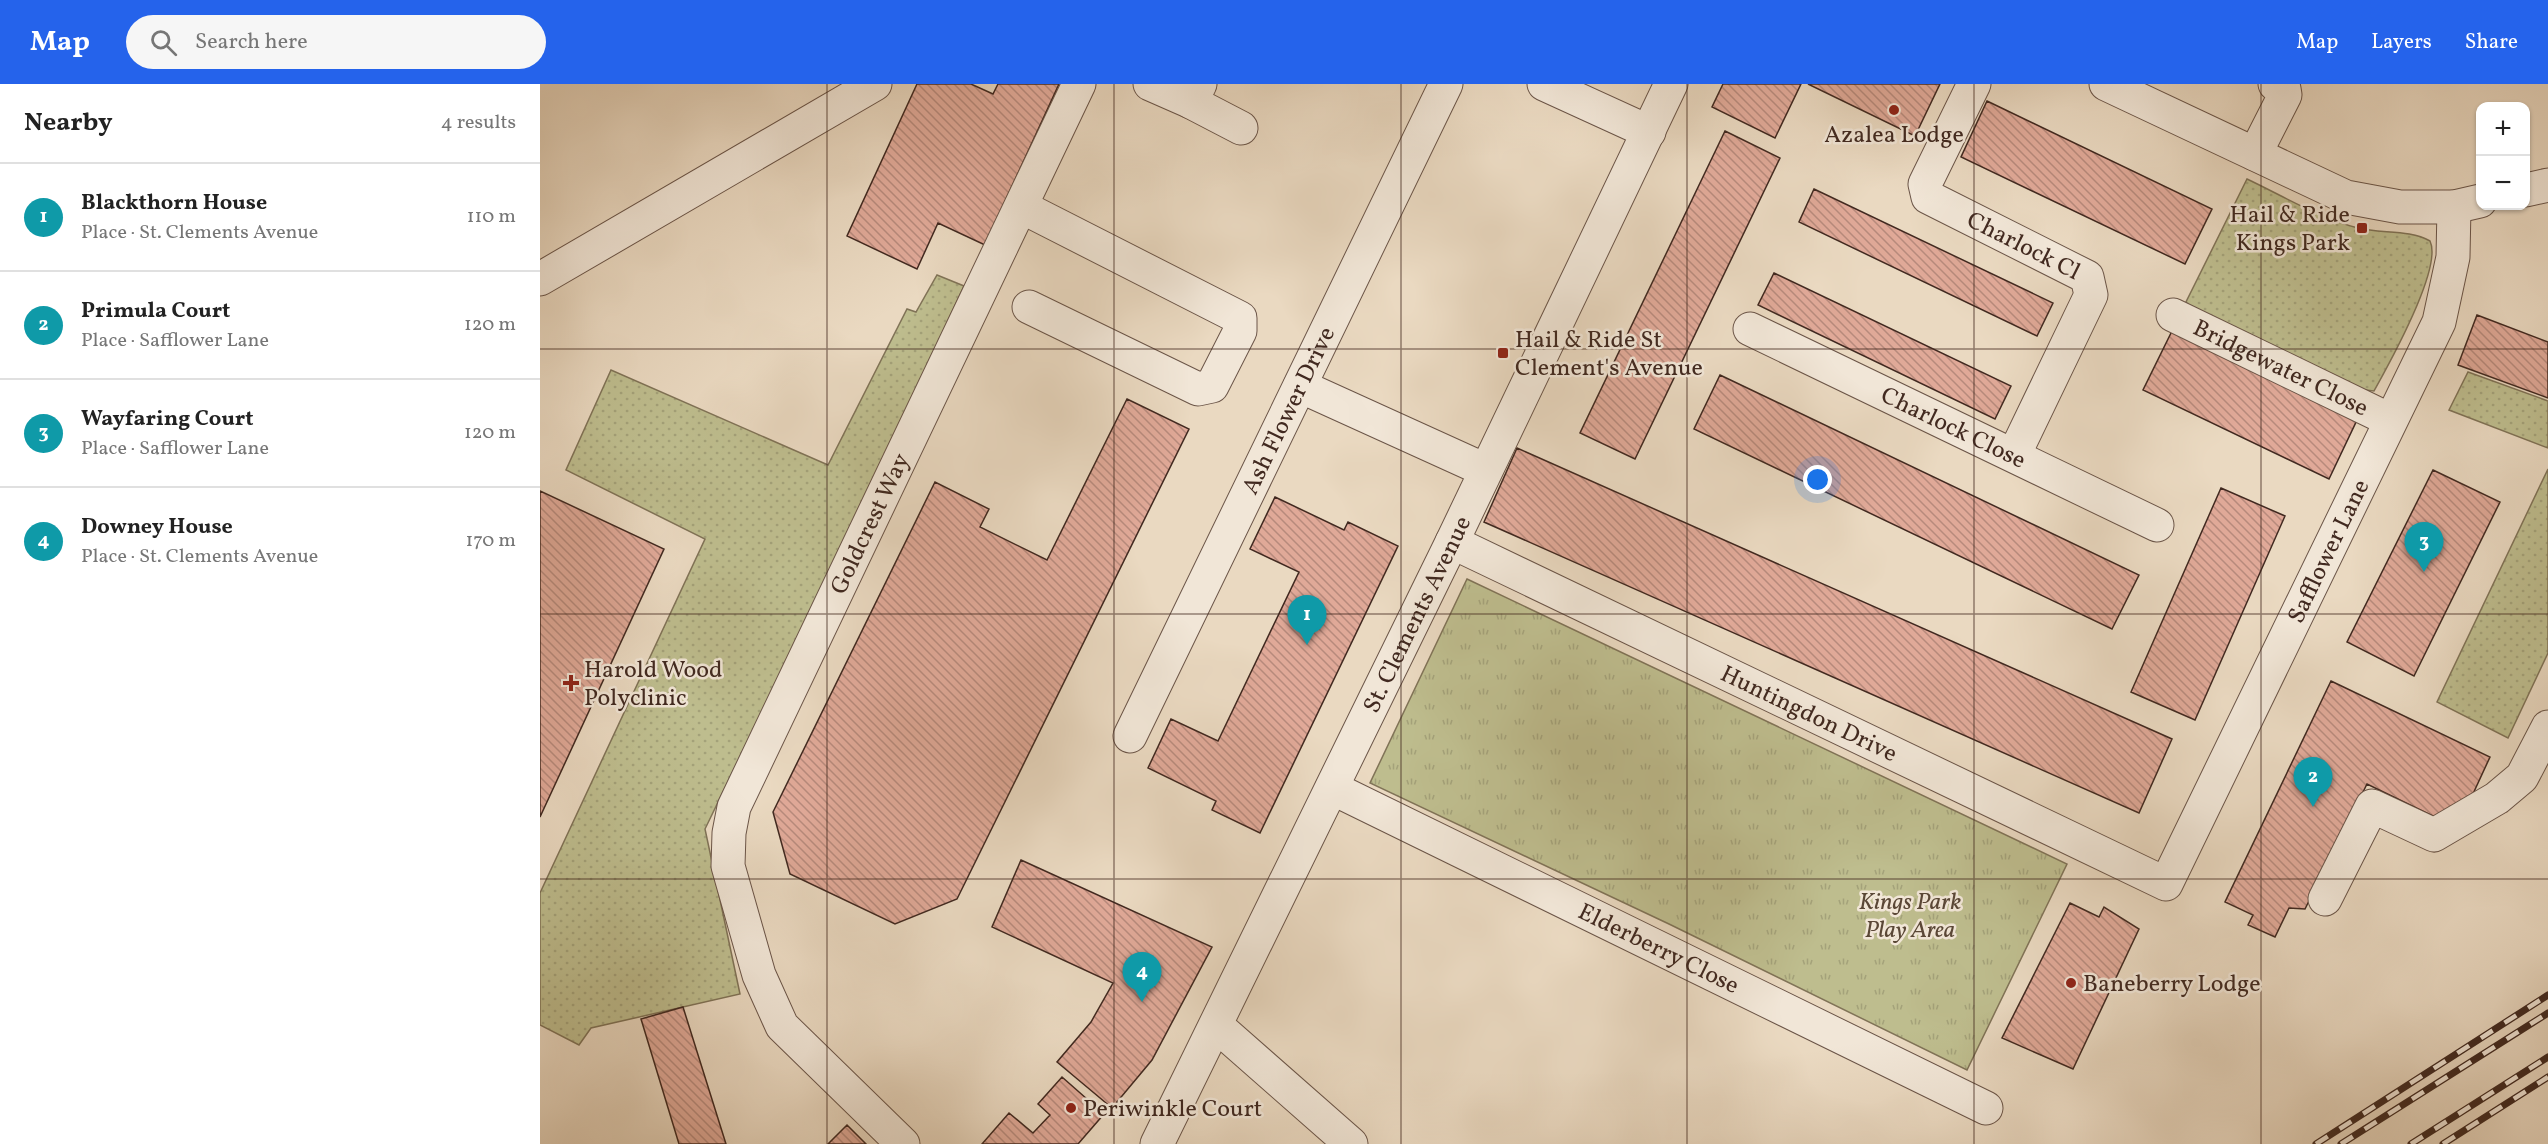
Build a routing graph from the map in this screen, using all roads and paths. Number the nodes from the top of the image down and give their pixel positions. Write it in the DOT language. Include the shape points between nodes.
graph roads {
  1 [pos="874,84"];
  2 [pos="1079,84"];
  3 [pos="1150,84"];
  4 [pos="1446,84"];
  5 [pos="1544,84"];
  6 [pos="1671,84"];
  7 [pos="1974,84"];
  8 [pos="2106,84"];
  9 [pos="2276,84"];
  10 [pos="1195,93"];
  11 [pos="1241,128"];
  12 [pos="1649,132"];
  13 [pos="2254,154"];
  14 [pos="2548,185"];
  15 [pos="2530,189"];
  16 [pos="2467,204"];
  17 [pos="1022,207"];
  18 [pos="540,279"];
  19 [pos="1029,307"];
  20 [pos="2173,315"];
  21 [pos="1750,329"];
  22 [pos="1300,386"];
  23 [pos="2390,420"];
  24 [pos="2014,455"];
  25 [pos="1485,471"];
  26 [pos="2157,525"];
  27 [pos="1452,542"];
  28 [pos="2548,727"];
  29 [pos="1130,736"];
  30 [pos="1332,788"];
  31 [pos="2166,884"];
  32 [pos="2325,899"];
  33 [pos="1217,1026"];
  34 [pos="1986,1108"];
  35 [pos="903,1144"];
  36 [pos="1157,1144"];
  37 [pos="1350,1144"];
  1 -- 18 [label="street" via="721,188"];
  2 -- 17 [label="street, Goldcrest Way"];
  3 -- 10 [label="street"];
  4 -- 22 [label="street, Ash Flower Drive"];
  5 -- 12 [label="street"];
  6 -- 12 [label="street, St. Clements Avenue"];
  7 -- 24 [label="street, Charlock Cl" via="1925,184 1928,197 2087,277 2091,295"];
  8 -- 13 [label="street"];
  9 -- 13 [label="street" via="2284,89 2285,95"];
  10 -- 11 [label="street"];
  12 -- 25 [label="street, St. Clements Avenue"];
  13 -- 16 [label="street" via="2346,197 2400,207"];
  14 -- 15 [label="street"];
  16 -- 23 [label="street, Safflower Lane" via="2439,322"];
  17 -- 19 [label="street" via="1240,318 1240,331 1212,386 1198,388"];
  17 -- 35 [label="street, Goldcrest Way" via="734,807 729,834 728,866 759,975 782,1026"];
  20 -- 23 [label="street, Bridgewater Close"];
  21 -- 24 [label="street, Charlock Close"];
  22 -- 25 [label="street"];
  22 -- 29 [label="street, Ash Flower Drive"];
  23 -- 31 [label="street, Safflower Lane"];
  24 -- 26 [label="street, Charlock Close"];
  25 -- 27 [label="street, St. Clements Avenue"];
  27 -- 30 [label="street, St. Clements Avenue"];
  27 -- 31 [label="street, Huntingdon Drive"];
  28 -- 32 [label="street" via="2522,777 2497,798 2434,835 2372,806"];
  30 -- 33 [label="street, St. Clements Avenue"];
  30 -- 34 [label="street, Elderberry Close"];
  33 -- 36 [label="street, St. Clements Avenue"];
  33 -- 37 [label="street"];
}
